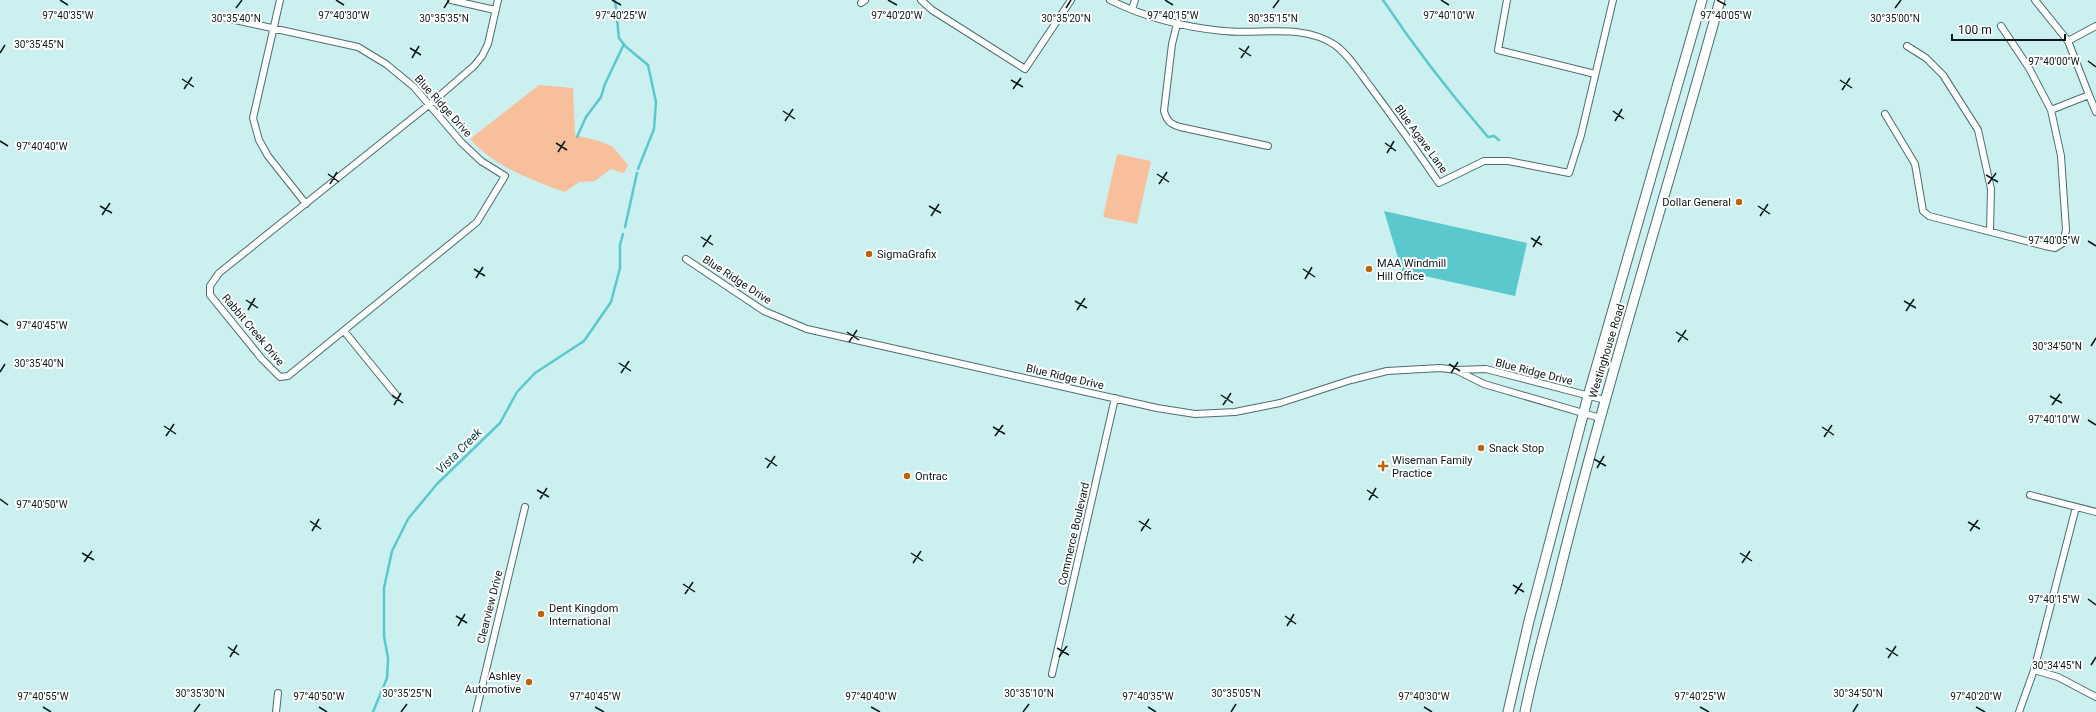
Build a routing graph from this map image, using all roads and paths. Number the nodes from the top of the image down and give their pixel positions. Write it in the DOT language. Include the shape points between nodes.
graph roads {
  1 [pos="280,0"];
  2 [pos="451,0"];
  3 [pos="498,0"];
  4 [pos="921,0"];
  5 [pos="1071,0"];
  6 [pos="1110,0"];
  7 [pos="1136,0"];
  8 [pos="1507,0"];
  9 [pos="1613,0"];
  10 [pos="1702,0"];
  11 [pos="1720,0"];
  12 [pos="2035,0"];
  13 [pos="1121,2"];
  14 [pos="1132,9"];
  15 [pos="495,10"];
  16 [pos="226,18"];
  17 [pos="1177,24"];
  18 [pos="2001,26"];
  19 [pos="2096,26"];
  20 [pos="274,28"];
  21 [pos="2068,41"];
  22 [pos="1907,46"];
  23 [pos="1595,74"];
  24 [pos="2089,95"];
  25 [pos="430,104"];
  26 [pos="2051,110"];
  27 [pos="2096,112"];
  28 [pos="1885,114"];
  29 [pos="1268,146"];
  30 [pos="505,176"];
  31 [pos="306,204"];
  32 [pos="1990,231"];
  33 [pos="686,259"];
  34 [pos="344,331"];
  35 [pos="1457,370"];
  36 [pos="396,395"];
  37 [pos="1588,396"];
  38 [pos="1115,398"];
  39 [pos="1605,400"];
  40 [pos="1583,414"];
  41 [pos="1600,418"];
  42 [pos="2030,496"];
  43 [pos="2076,507"];
  44 [pos="525,508"];
  45 [pos="2096,512"];
  46 [pos="2034,670"];
  47 [pos="1052,674"];
  48 [pos="278,693"];
  49 [pos="2096,697"];
  50 [pos="276,712"];
  51 [pos="476,712"];
  52 [pos="1508,712"];
  53 [pos="1525,712"];
  54 [pos="2019,712"];
  1 -- 20 [label="street"];
  2 -- 15 [label="street"];
  3 -- 15 [label="street, Rabbit Creek Drive"];
  4 -- 5 [label="street" via="932,10 1025,68"];
  6 -- 13 [label="street, Blue Agave Lane"];
  7 -- 14 [label="street"];
  8 -- 23 [label="street" via="1498,50"];
  9 -- 23 [label="street, Blue Agave Lane"];
  10 -- 37 [label="main road, Westinghouse Road"];
  11 -- 39 [label="main road, Westinghouse Road"];
  12 -- 21 [label="street"];
  13 -- 14 [label="street, Blue Agave Lane"];
  14 -- 17 [label="street, Blue Agave Lane" via="1154,19"];
  15 -- 25 [label="street, Rabbit Creek Drive" via="488,44 482,56"];
  16 -- 20 [label="street, Blue Ridge Drive"];
  17 -- 23 [label="street, Blue Agave Lane" via="1225,31 1292,31 1323,38 1336,46 1354,65 1439,183 1484,161 1508,161 1569,173"];
  17 -- 29 [label="street" via="1164,111 1167,120 1180,127"];
  18 -- 26 [label="street" via="2029,68"];
  19 -- 21 [label="street"];
  20 -- 25 [label="street, Blue Ridge Drive" via="358,47 386,64"];
  20 -- 31 [label="street" via="253,118 259,140 268,156"];
  21 -- 24 [label="street"];
  22 -- 32 [label="street" via="1926,58 1942,75 1978,130 1991,189"];
  24 -- 26 [label="street"];
  24 -- 27 [label="street"];
  25 -- 30 [label="street, Blue Ridge Drive" via="460,142 481,161"];
  25 -- 31 [label="street, Rabbit Creek Drive"];
  26 -- 32 [label="street" via="2061,156 2066,230 2063,243 2056,248"];
  28 -- 32 [label="street" via="1916,164 1923,211 1929,216"];
  30 -- 34 [label="street, Rabbit Creek Drive" via="478,222"];
  31 -- 34 [label="street, Rabbit Creek Drive" via="219,273 210,286 210,295 262,359 280,377 288,376"];
  33 -- 38 [label="street, Blue Ridge Drive" via="764,311 807,329"];
  34 -- 36 [label="street"];
  35 -- 37 [label="street, Blue Ridge Drive" via="1486,369"];
  35 -- 38 [label="street, Blue Ridge Drive" via="1440,368 1387,371 1280,403 1235,412 1195,414"];
  35 -- 40 [label="street, Blue Ridge Drive" via="1484,384"];
  37 -- 39 [label="street, Blue Ridge Drive"];
  37 -- 40 [label="main road, Westinghouse Road"];
  38 -- 47 [label="street, Commerce Boulevard"];
  39 -- 41 [label="main road, Westinghouse Road"];
  40 -- 41 [label="street, Blue Ridge Drive"];
  40 -- 52 [label="main road, Westinghouse Road"];
  41 -- 53 [label="main road, Westinghouse Road"];
  42 -- 43 [label="street"];
  43 -- 45 [label="street"];
  43 -- 46 [label="street"];
  44 -- 51 [label="street, Clearview Drive"];
  46 -- 49 [label="street" via="2058,677"];
  46 -- 54 [label="street"];
  48 -- 50 [label="street"];
}
